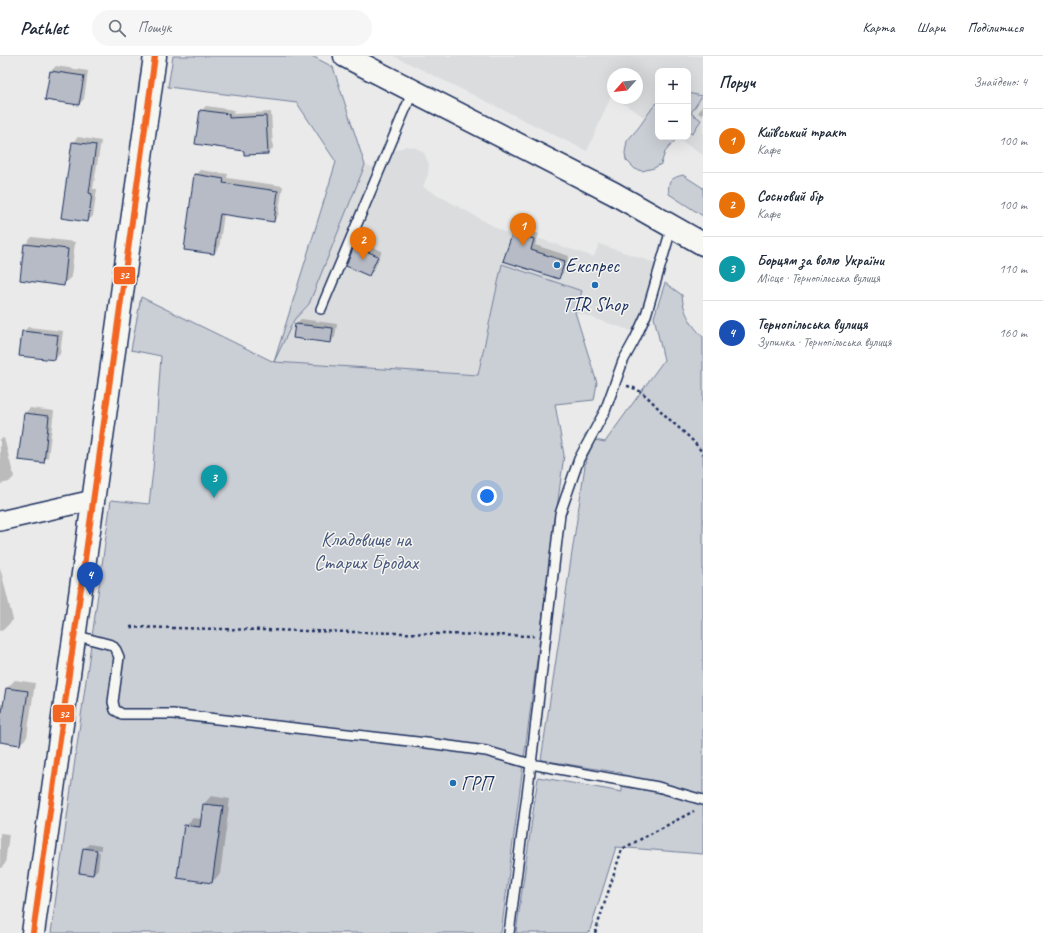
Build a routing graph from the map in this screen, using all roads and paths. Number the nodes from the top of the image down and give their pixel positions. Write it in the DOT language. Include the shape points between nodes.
graph roads {
  1 [pos="155,56"];
  2 [pos="345,56"];
  3 [pos="413,91"];
  4 [pos="672,226"];
  5 [pos="703,244"];
  6 [pos="321,309"];
  7 [pos="613,388"];
  8 [pos="703,454"];
  9 [pos="93,500"];
  10 [pos="0,521"];
  11 [pos="130,627"];
  12 [pos="74,635"];
  13 [pos="540,636"];
  14 [pos="531,764"];
  15 [pos="693,796"];
  16 [pos="703,796"];
  17 [pos="703,800"];
  18 [pos="696,810"];
  19 [pos="33,933"];
  20 [pos="509,933"];
  21 [pos="595,933"];
  1 -- 9 [label="main road"];
  2 -- 3 [label="main road"];
  3 -- 4 [label="main road"];
  3 -- 6 [label="lane"];
  4 -- 5 [label="main road"];
  4 -- 7 [label="lane" via="646,315 623,361"];
  7 -- 8 [label="path" via="637,388 648,396 665,416 698,445"];
  7 -- 14 [label="lane" via="605,411 579,459 560,514"];
  9 -- 10 [label="street"];
  9 -- 12 [label="main road"];
  11 -- 13 [label="path"];
  12 -- 14 [label="lane" via="112,645 116,650 119,656 113,702 115,710 122,714 173,714 435,744 486,751"];
  12 -- 19 [label="main road"];
  14 -- 15 [label="lane" via="658,787"];
  14 -- 20 [label="lane"];
  15 -- 16 [label="lane"];
  15 -- 17 [label="lane"];
  18 -- 21 [label="path" via="622,849"];
}
